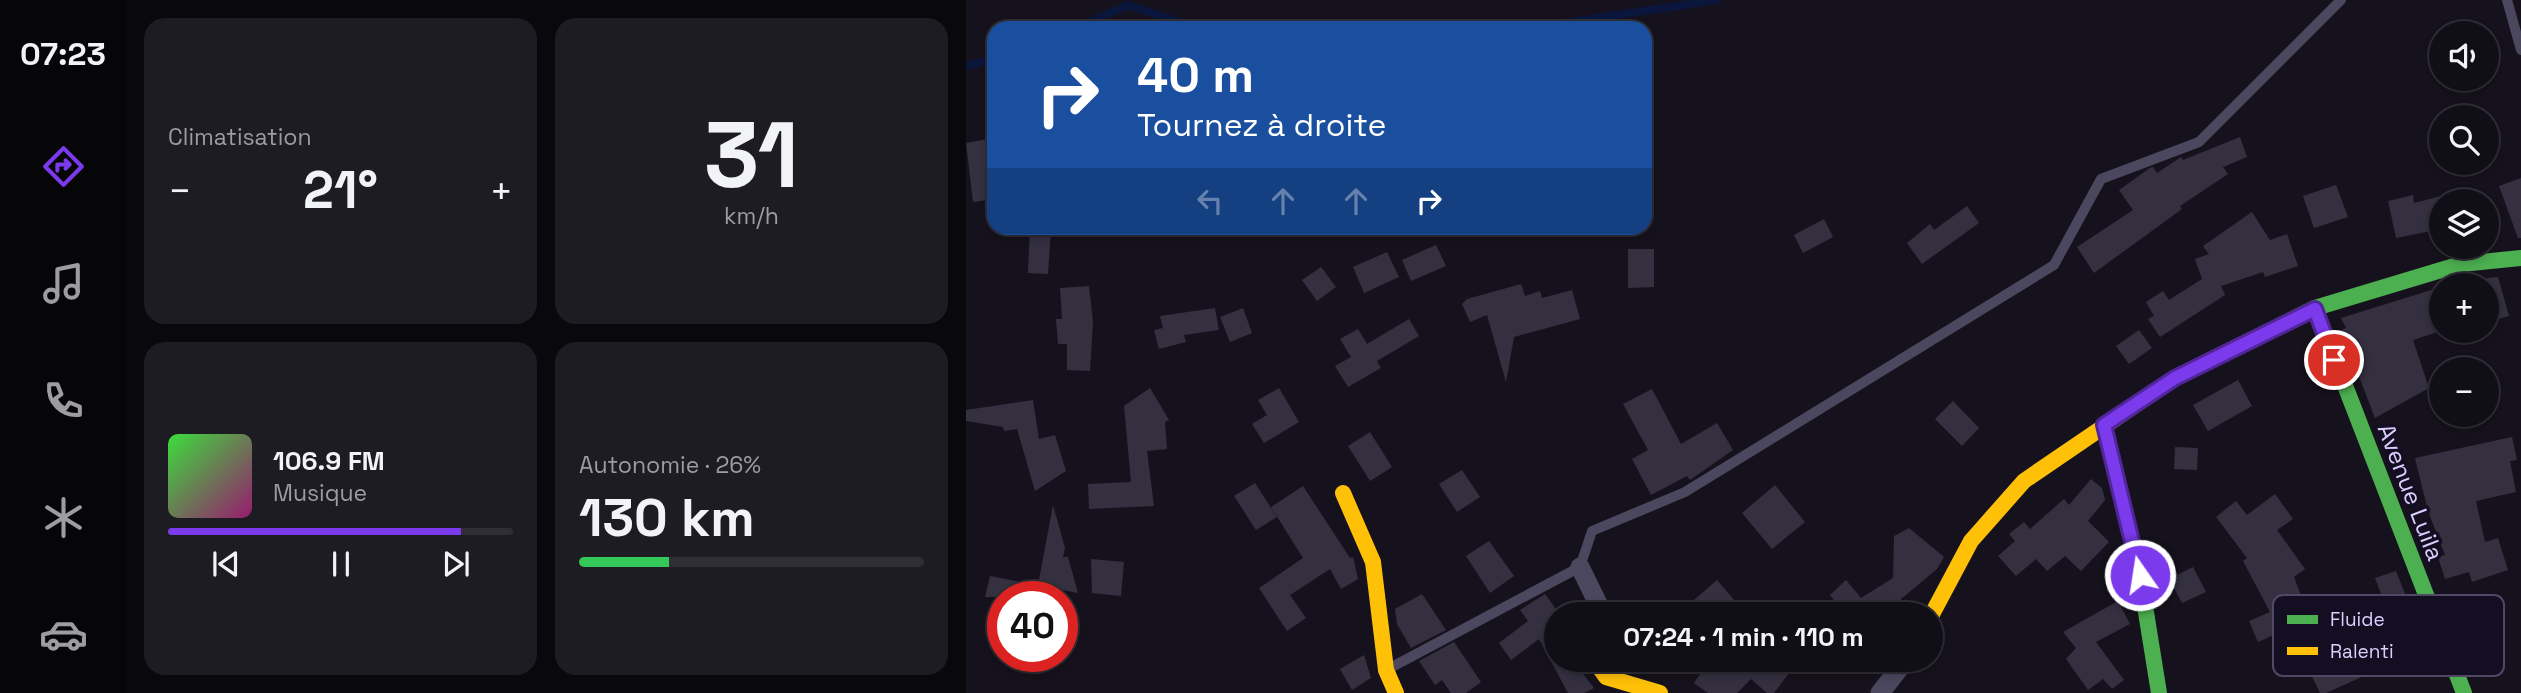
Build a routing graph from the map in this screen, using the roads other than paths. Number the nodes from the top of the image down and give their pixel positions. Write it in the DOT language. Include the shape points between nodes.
graph roads {
  1 [pos="2341,0"];
  2 [pos="2505,1"];
  3 [pos="2521,50"];
  4 [pos="2521,258"];
  5 [pos="2315,309"];
  6 [pos="2104,425"];
  7 [pos="1343,492"];
  8 [pos="1580,567"];
  9 [pos="2426,595"];
  10 [pos="1597,602"];
  11 [pos="1939,602"];
  12 [pos="1386,670"];
  13 [pos="1602,672"];
  14 [pos="1897,672"];
  15 [pos="2457,676"];
  16 [pos="1396,693"];
  17 [pos="1660,693"];
  18 [pos="1880,693"];
  19 [pos="2159,693"];
  20 [pos="2464,693"];
  1 -- 8 [label="lane" via="2199,142 2101,179 2054,265 1685,492 1592,531"];
  2 -- 3 [label="lane"];
  4 -- 5 [label="street" via="2461,264"];
  5 -- 6 [label="street" via="2175,378"];
  5 -- 9 [label="street, Avenue Luila"];
  6 -- 11 [label="street" via="2016,489 1971,541"];
  6 -- 19 [label="street" via="2140,575"];
  7 -- 12 [label="street" via="1373,562"];
  8 -- 10 [label="street"];
  8 -- 12 [label="lane"];
  12 -- 16 [label="street"];
  13 -- 17 [label="street" via="1646,692"];
  14 -- 18 [label="street"];
  15 -- 20 [label="street, Avenue Luila"];
}
